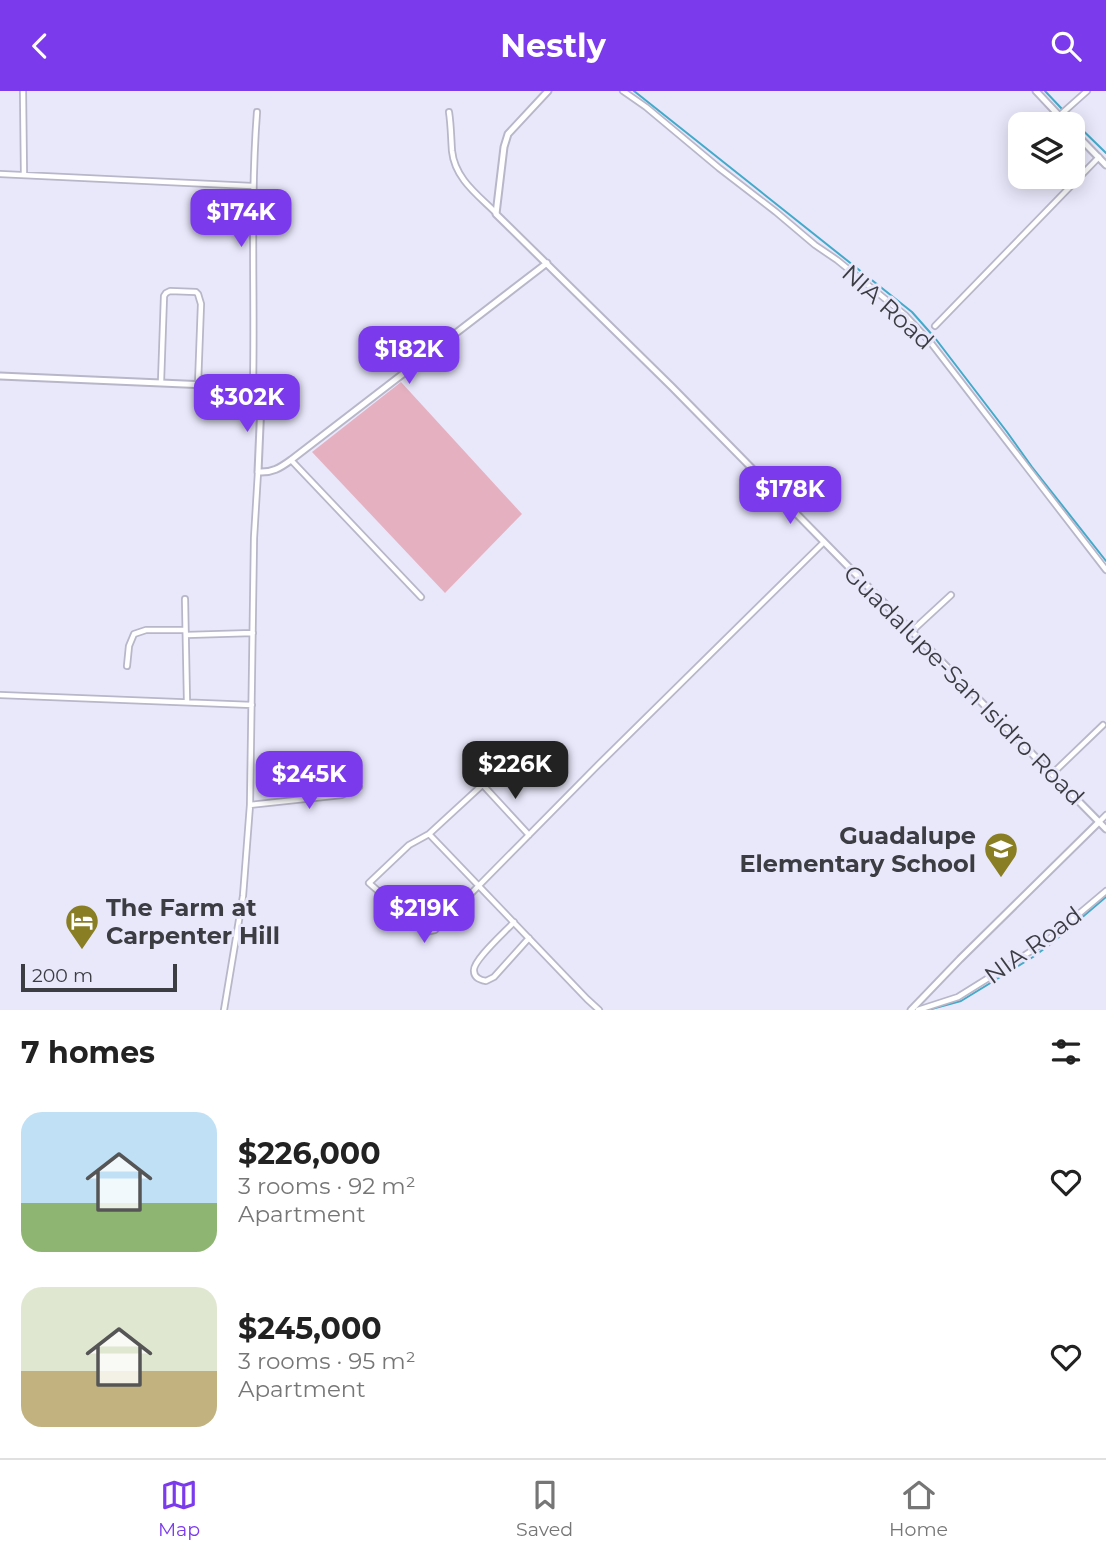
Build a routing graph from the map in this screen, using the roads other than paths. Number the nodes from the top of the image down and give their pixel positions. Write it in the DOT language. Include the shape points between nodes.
graph roads {
  1 [pos="23,91"];
  2 [pos="548,91"];
  3 [pos="623,91"];
  4 [pos="1036,91"];
  5 [pos="1087,91"];
  6 [pos="257,112"];
  7 [pos="449,112"];
  8 [pos="1055,112"];
  9 [pos="1064,112"];
  10 [pos="1085,143"];
  11 [pos="1099,157"];
  12 [pos="1106,165"];
  13 [pos="0,174"];
  14 [pos="24,175"];
  15 [pos="252,186"];
  16 [pos="496,213"];
  17 [pos="547,263"];
  18 [pos="935,326"];
  19 [pos="0,376"];
  20 [pos="161,382"];
  21 [pos="198,384"];
  22 [pos="253,387"];
  23 [pos="291,460"];
  24 [pos="258,473"];
  25 [pos="824,542"];
  26 [pos="1106,570"];
  27 [pos="951,595"];
  28 [pos="421,597"];
  29 [pos="185,599"];
  30 [pos="912,631"];
  31 [pos="186,633"];
  32 [pos="253,633"];
  33 [pos="127,666"];
  34 [pos="0,695"];
  35 [pos="187,702"];
  36 [pos="252,705"];
  37 [pos="1103,725"];
  38 [pos="516,754"];
  39 [pos="1052,774"];
  40 [pos="482,784"];
  41 [pos="359,787"];
  42 [pos="250,805"];
  43 [pos="1106,815"];
  44 [pos="1100,822"];
  45 [pos="1106,829"];
  46 [pos="429,834"];
  47 [pos="529,835"];
  48 [pos="478,886"];
  49 [pos="1106,891"];
  50 [pos="514,922"];
  51 [pos="529,938"];
  52 [pos="224,1010"];
  53 [pos="599,1010"];
  54 [pos="911,1010"];
  55 [pos="918,1010"];
  1 -- 14 [label="street"];
  2 -- 16 [label="street" via="505,141"];
  3 -- 26 [label="street, NIA Road" via="916,325"];
  4 -- 8 [label="street"];
  5 -- 9 [label="street"];
  6 -- 15 [label="street"];
  7 -- 16 [label="street" via="458,173"];
  10 -- 11 [label="street"];
  11 -- 12 [label="street"];
  11 -- 18 [label="street"];
  13 -- 14 [label="street"];
  14 -- 15 [label="street"];
  15 -- 22 [label="street"];
  16 -- 17 [label="street, Guadalupe-San Isidro Road"];
  17 -- 23 [label="street"];
  17 -- 25 [label="street, Guadalupe-San Isidro Road"];
  19 -- 20 [label="street"];
  20 -- 21 [label="street"];
  20 -- 21 [label="street" via="164,296 170,291 195,292 201,304"];
  21 -- 22 [label="street"];
  22 -- 24 [label="street" via="259,391 261,403"];
  23 -- 24 [label="street" via="273,471"];
  23 -- 28 [label="street"];
  24 -- 32 [label="street"];
  25 -- 30 [label="street, Guadalupe-San Isidro Road"];
  25 -- 47 [label="street"];
  27 -- 30 [label="street"];
  29 -- 31 [label="street"];
  30 -- 39 [label="street, Guadalupe-San Isidro Road"];
  31 -- 32 [label="street"];
  31 -- 33 [label="street" via="139,631 129,646"];
  31 -- 35 [label="street"];
  32 -- 36 [label="street"];
  34 -- 35 [label="street"];
  35 -- 36 [label="street"];
  36 -- 42 [label="street"];
  37 -- 39 [label="street"];
  38 -- 40 [label="street"];
  39 -- 44 [label="street, Guadalupe-San Isidro Road"];
  40 -- 46 [label="street"];
  40 -- 47 [label="street"];
  41 -- 42 [label="street" via="342,795"];
  42 -- 52 [label="street" via="243,896"];
  43 -- 44 [label="street"];
  44 -- 45 [label="street, Guadalupe-San Isidro Road"];
  44 -- 54 [label="street"];
  46 -- 48 [label="street"];
  46 -- 48 [label="street" via="409,845 369,883 428,932"];
  47 -- 48 [label="street"];
  48 -- 50 [label="street"];
  49 -- 55 [label="street, NIA Road" via="1019,959 958,997"];
  50 -- 51 [label="street"];
  50 -- 51 [label="street" via="478,961 474,969 477,978 486,981 494,977"];
  51 -- 53 [label="street"];
}
